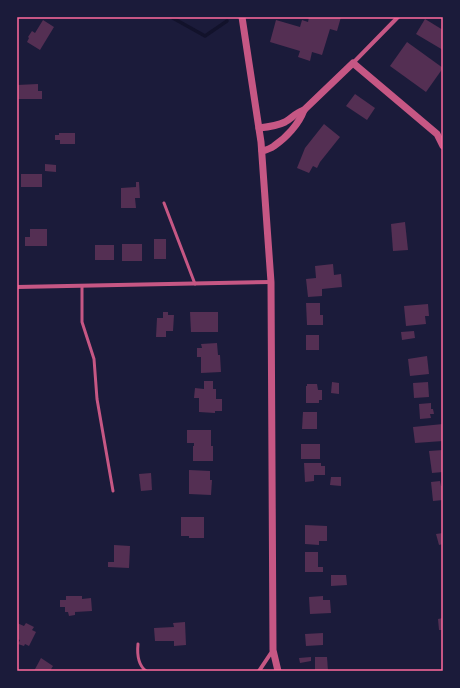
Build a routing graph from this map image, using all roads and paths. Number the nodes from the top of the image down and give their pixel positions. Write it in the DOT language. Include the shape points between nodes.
graph roads {
  1 [pos="242,17"];
  2 [pos="398,17"];
  3 [pos="353,63"];
  4 [pos="304,110"];
  5 [pos="259,128"];
  6 [pos="443,146"];
  7 [pos="262,151"];
  8 [pos="164,202"];
  9 [pos="272,282"];
  10 [pos="195,284"];
  11 [pos="82,286"];
  12 [pos="17,287"];
  13 [pos="113,491"];
  14 [pos="138,644"];
  15 [pos="273,650"];
  16 [pos="146,671"];
  17 [pos="259,671"];
  18 [pos="278,671"];
  1 -- 5 [label="street"];
  2 -- 3 [label="street"];
  3 -- 4 [label="street"];
  3 -- 6 [label="street" via="437,134"];
  4 -- 5 [label="street" via="285,122"];
  4 -- 7 [label="street" via="302,118 290,132 273,147"];
  5 -- 7 [label="street"];
  7 -- 9 [label="street"];
  8 -- 10 [label="lane"];
  9 -- 10 [label="street"];
  9 -- 15 [label="street"];
  10 -- 11 [label="street"];
  11 -- 12 [label="street"];
  11 -- 13 [label="lane" via="82,322 94,359 97,399"];
  14 -- 16 [label="lane" via="137,654 142,668"];
  15 -- 17 [label="street"];
  15 -- 18 [label="street"];
}
